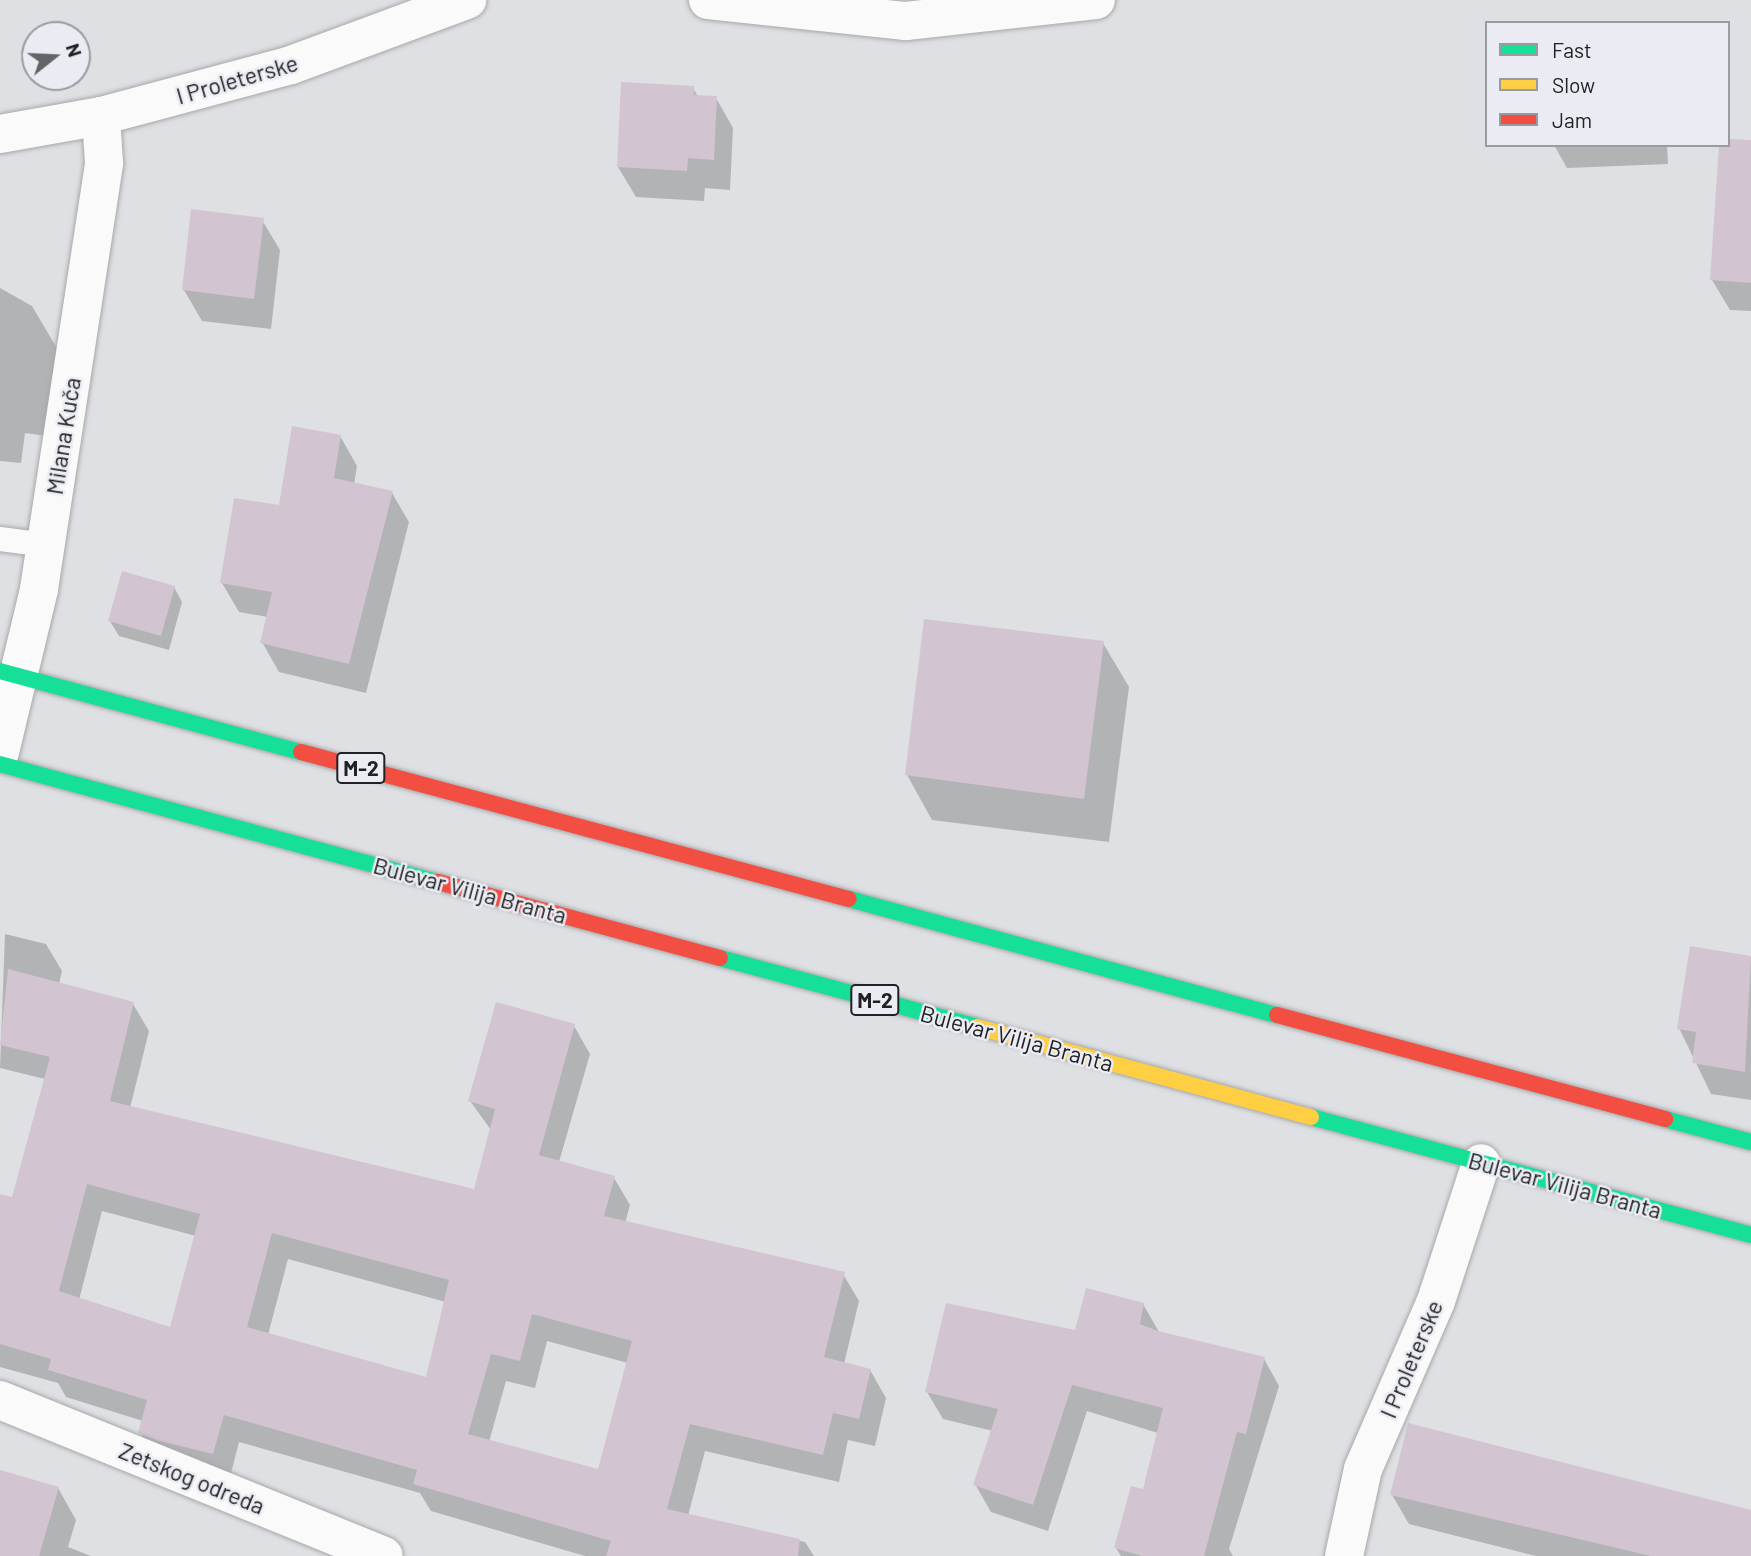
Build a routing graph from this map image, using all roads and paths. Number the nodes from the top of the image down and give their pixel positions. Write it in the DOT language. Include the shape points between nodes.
graph roads {
  1 [pos="467,0"];
  2 [pos="708,0"];
  3 [pos="1096,0"];
  4 [pos="101,116"];
  5 [pos="0,134"];
  6 [pos="0,539"];
  7 [pos="46,545"];
  8 [pos="9,673"];
  9 [pos="0,752"];
  10 [pos="0,764"];
  11 [pos="1751,1142"];
  12 [pos="1481,1163"];
  13 [pos="1751,1235"];
  14 [pos="0,1400"];
  15 [pos="384,1556"];
  16 [pos="1344,1556"];
  1 -- 4 [label="street, I Proleterske" via="291,65"];
  2 -- 3 [label="street" via="906,21"];
  4 -- 5 [label="street, I Proleterske"];
  4 -- 7 [label="street, Milana Kuča" via="104,163"];
  6 -- 7 [label="lane"];
  7 -- 8 [label="street, Milana Kuča"];
  8 -- 9 [label="street, Milana Kuča"];
  8 -- 11 [label="main road, M-2"];
  10 -- 12 [label="main road, Bulevar Vilija Branta / M-2"];
  12 -- 13 [label="main road, Bulevar Vilija Branta / M-2"];
  12 -- 16 [label="street, I Proleterske" via="1436,1301 1363,1469"];
  14 -- 15 [label="street, Zetskog odreda"];
}
